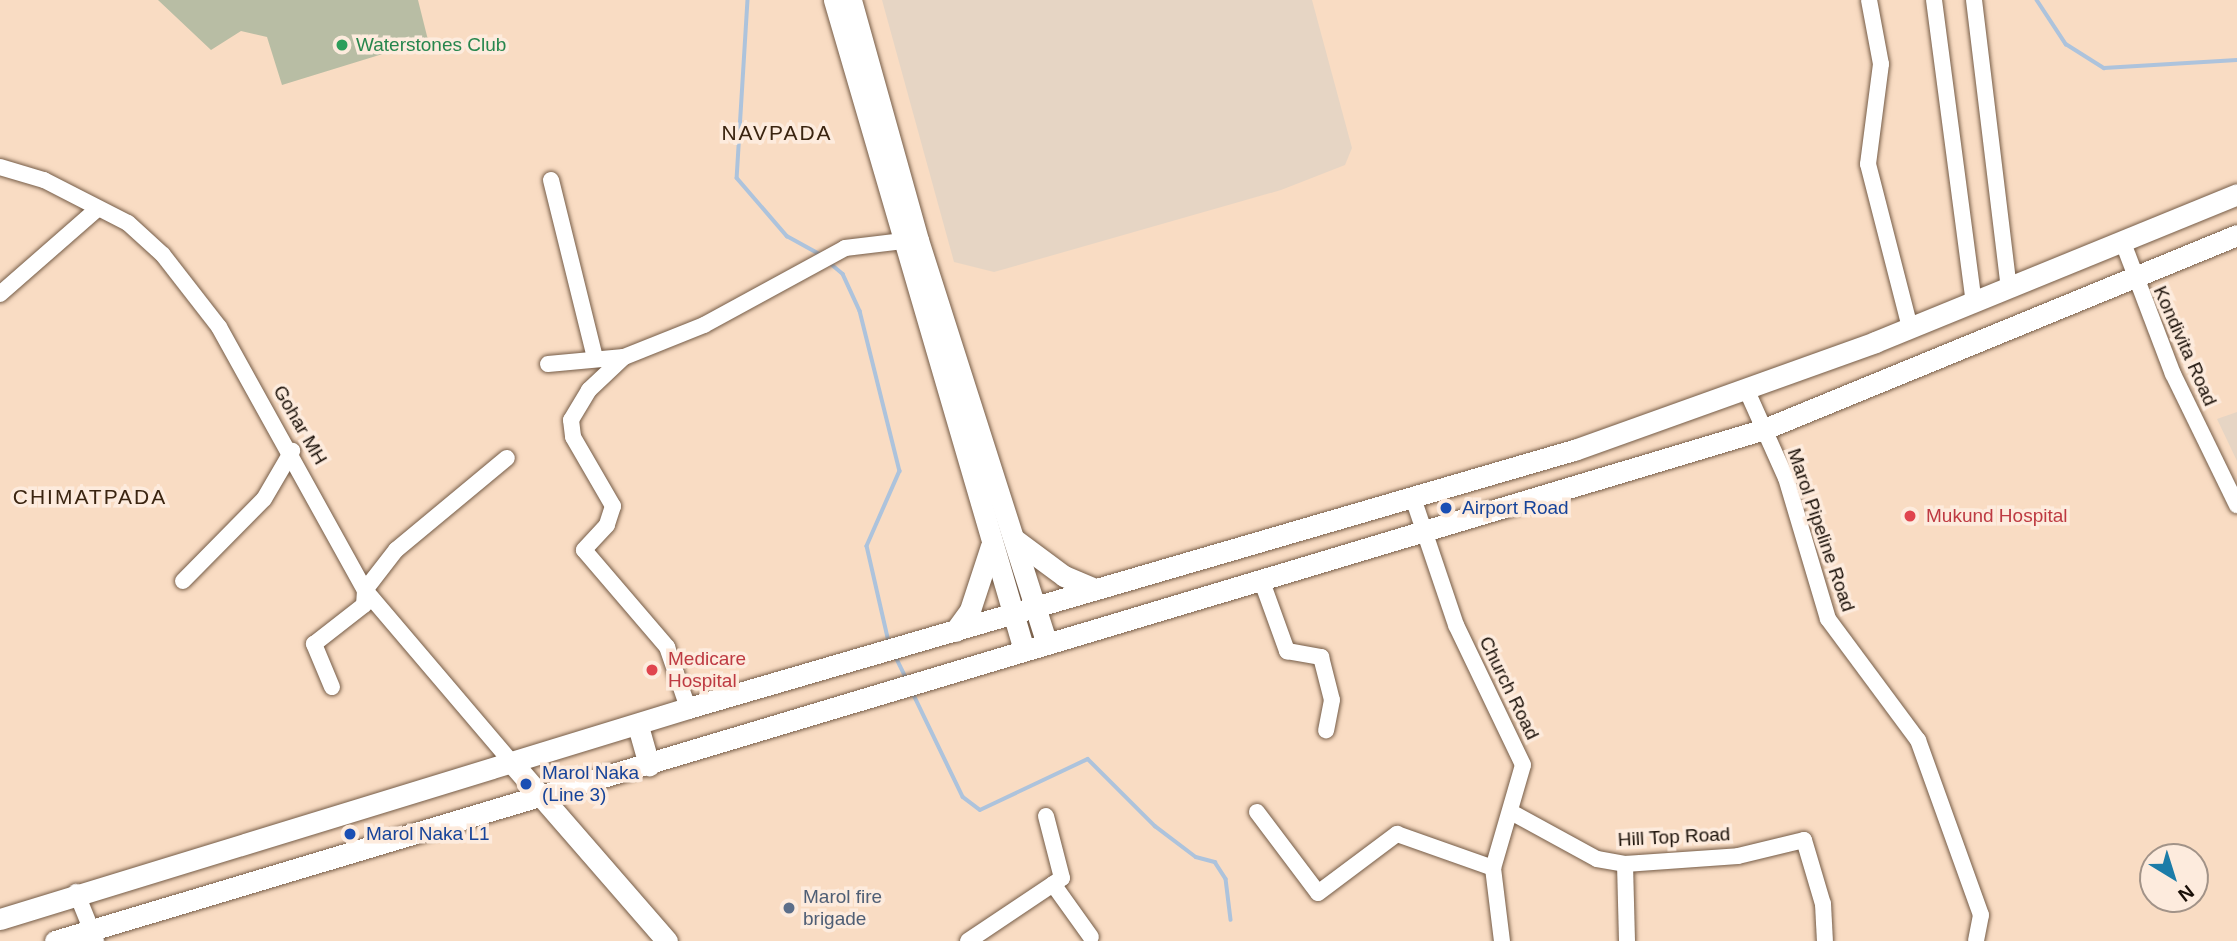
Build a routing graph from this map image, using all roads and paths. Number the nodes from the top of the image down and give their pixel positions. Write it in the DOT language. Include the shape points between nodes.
graph roads {
  1 [pos="834,0"];
  2 [pos="851,0"];
  3 [pos="1869,0"];
  4 [pos="1934,0"];
  5 [pos="1974,0"];
  6 [pos="0,167"];
  7 [pos="551,180"];
  8 [pos="2237,194"];
  9 [pos="96,210"];
  10 [pos="2237,235"];
  11 [pos="909,240"];
  12 [pos="2122,240"];
  13 [pos="2132,278"];
  14 [pos="2009,288"];
  15 [pos="0,294"];
  16 [pos="1974,302"];
  17 [pos="1910,327"];
  18 [pos="624,357"];
  19 [pos="595,358"];
  20 [pos="548,364"];
  21 [pos="1746,391"];
  22 [pos="1762,430"];
  23 [pos="292,451"];
  24 [pos="507,458"];
  25 [pos="1413,498"];
  26 [pos="2237,505"];
  27 [pos="1424,532"];
  28 [pos="1014,540"];
  29 [pos="991,544"];
  30 [pos="1261,579"];
  31 [pos="183,582"];
  32 [pos="1095,589"];
  33 [pos="365,590"];
  34 [pos="1036,606"];
  35 [pos="1012,614"];
  36 [pos="955,631"];
  37 [pos="1047,643"];
  38 [pos="1024,650"];
  39 [pos="332,687"];
  40 [pos="688,708"];
  41 [pos="638,726"];
  42 [pos="1326,730"];
  43 [pos="514,765"];
  44 [pos="649,765"];
  45 [pos="542,796"];
  46 [pos="1257,812"];
  47 [pos="1511,812"];
  48 [pos="1046,816"];
  49 [pos="1625,864"];
  50 [pos="1493,868"];
  51 [pos="1053,884"];
  52 [pos="76,892"];
  53 [pos="0,919"];
  54 [pos="94,936"];
  55 [pos="1090,940"];
  56 [pos="55,941"];
  57 [pos="667,941"];
  58 [pos="968,941"];
  59 [pos="1502,941"];
  60 [pos="1627,941"];
  61 [pos="1825,941"];
  62 [pos="1976,941"];
  1 -- 11 [label="main road"];
  2 -- 11 [label="main road"];
  3 -- 17 [label="street" via="1881,64 1868,164"];
  4 -- 16 [label="street"];
  5 -- 14 [label="street"];
  6 -- 9 [label="street, Gohar MH" via="44,180"];
  7 -- 19 [label="street"];
  8 -- 12 [label="main road"];
  9 -- 15 [label="street"];
  9 -- 23 [label="street, Gohar MH" via="128,223 190,286"];
  10 -- 13 [label="main road"];
  11 -- 18 [label="street" via="845,248 704,325"];
  11 -- 28 [label="main road"];
  11 -- 29 [label="main road"];
  12 -- 13 [label="street, Kondivita Road"];
  12 -- 14 [label="main road"];
  13 -- 22 [label="main road"];
  13 -- 26 [label="street, Kondivita Road"];
  14 -- 16 [label="main road"];
  16 -- 17 [label="main road"];
  17 -- 21 [label="main road"];
  18 -- 19 [label="street"];
  18 -- 40 [label="street" via="589,390 571,420 573,437 613,506 607,525 584,550 667,647"];
  19 -- 20 [label="street"];
  21 -- 22 [label="street, Marol Pipeline Road"];
  21 -- 25 [label="main road"];
  22 -- 27 [label="main road"];
  22 -- 62 [label="street, Marol Pipeline Road" via="1786,478 1828,619 1918,740 1981,915"];
  23 -- 31 [label="street" via="264,499"];
  23 -- 33 [label="street, Gohar MH"];
  24 -- 33 [label="street" via="423,525"];
  25 -- 27 [label="street, Church Road"];
  25 -- 32 [label="main road"];
  27 -- 30 [label="main road"];
  27 -- 47 [label="street, Church Road" via="1456,625 1523,765"];
  28 -- 32 [label="main road" via="1064,576"];
  28 -- 34 [label="main road"];
  29 -- 35 [label="main road"];
  29 -- 36 [label="main road" via="970,610"];
  30 -- 37 [label="main road"];
  30 -- 42 [label="street" via="1287,651 1321,657 1332,700"];
  32 -- 34 [label="main road"];
  33 -- 39 [label="street" via="363,605 314,644"];
  33 -- 43 [label="street, Gohar MH"];
  34 -- 35 [label="main road"];
  34 -- 37 [label="main road"];
  35 -- 36 [label="main road"];
  35 -- 38 [label="main road"];
  36 -- 40 [label="main road"];
  37 -- 38 [label="main road"];
  38 -- 44 [label="main road"];
  40 -- 41 [label="main road"];
  41 -- 43 [label="main road"];
  41 -- 44 [label="main road"];
  43 -- 45 [label="main road"];
  43 -- 52 [label="main road"];
  44 -- 45 [label="main road"];
  45 -- 54 [label="main road"];
  45 -- 57 [label="main road" via="594,863"];
  46 -- 50 [label="street" via="1318,893 1397,834"];
  47 -- 49 [label="street, Hill Top Road" via="1597,859"];
  47 -- 50 [label="street, Church Road"];
  48 -- 51 [label="street" via="1062,878"];
  49 -- 60 [label="street"];
  49 -- 61 [label="street, Hill Top Road" via="1767,851 1804,840 1823,904"];
  50 -- 59 [label="street, Church Road"];
  51 -- 55 [label="street"];
  51 -- 58 [label="street"];
  52 -- 53 [label="main road"];
  52 -- 54 [label="street"];
  54 -- 56 [label="main road"];
}
